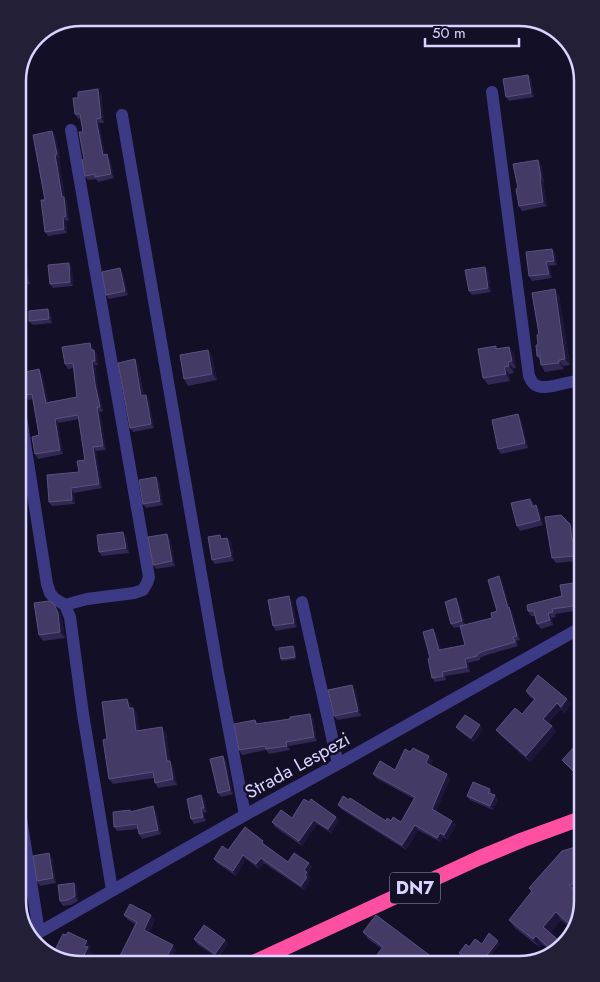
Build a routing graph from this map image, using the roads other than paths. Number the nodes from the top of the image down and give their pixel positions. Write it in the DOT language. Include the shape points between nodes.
graph roads {
  1 [pos="492,92"];
  2 [pos="122,114"];
  3 [pos="71,130"];
  4 [pos="574,380"];
  5 [pos="26,449"];
  6 [pos="302,602"];
  7 [pos="65,605"];
  8 [pos="574,631"];
  9 [pos="338,764"];
  10 [pos="245,814"];
  11 [pos="574,821"];
  12 [pos="26,864"];
  13 [pos="112,890"];
  14 [pos="34,930"];
  15 [pos="37,934"];
  16 [pos="267,956"];
  1 -- 4 [label="street" via="529,376 533,384 540,387"];
  2 -- 10 [label="street"];
  3 -- 7 [label="street" via="149,576 143,590"];
  5 -- 7 [label="street" via="47,584 55,599"];
  6 -- 9 [label="street"];
  7 -- 13 [label="street" via="70,617"];
  8 -- 9 [label="street, Strada Lespezi"];
  9 -- 10 [label="street, Strada Lespezi"];
  10 -- 13 [label="street, Strada Lespezi"];
  11 -- 16 [label="highway, DN7" via="479,858"];
  12 -- 14 [label="street"];
  13 -- 15 [label="street, Strada Lespezi"];
}
